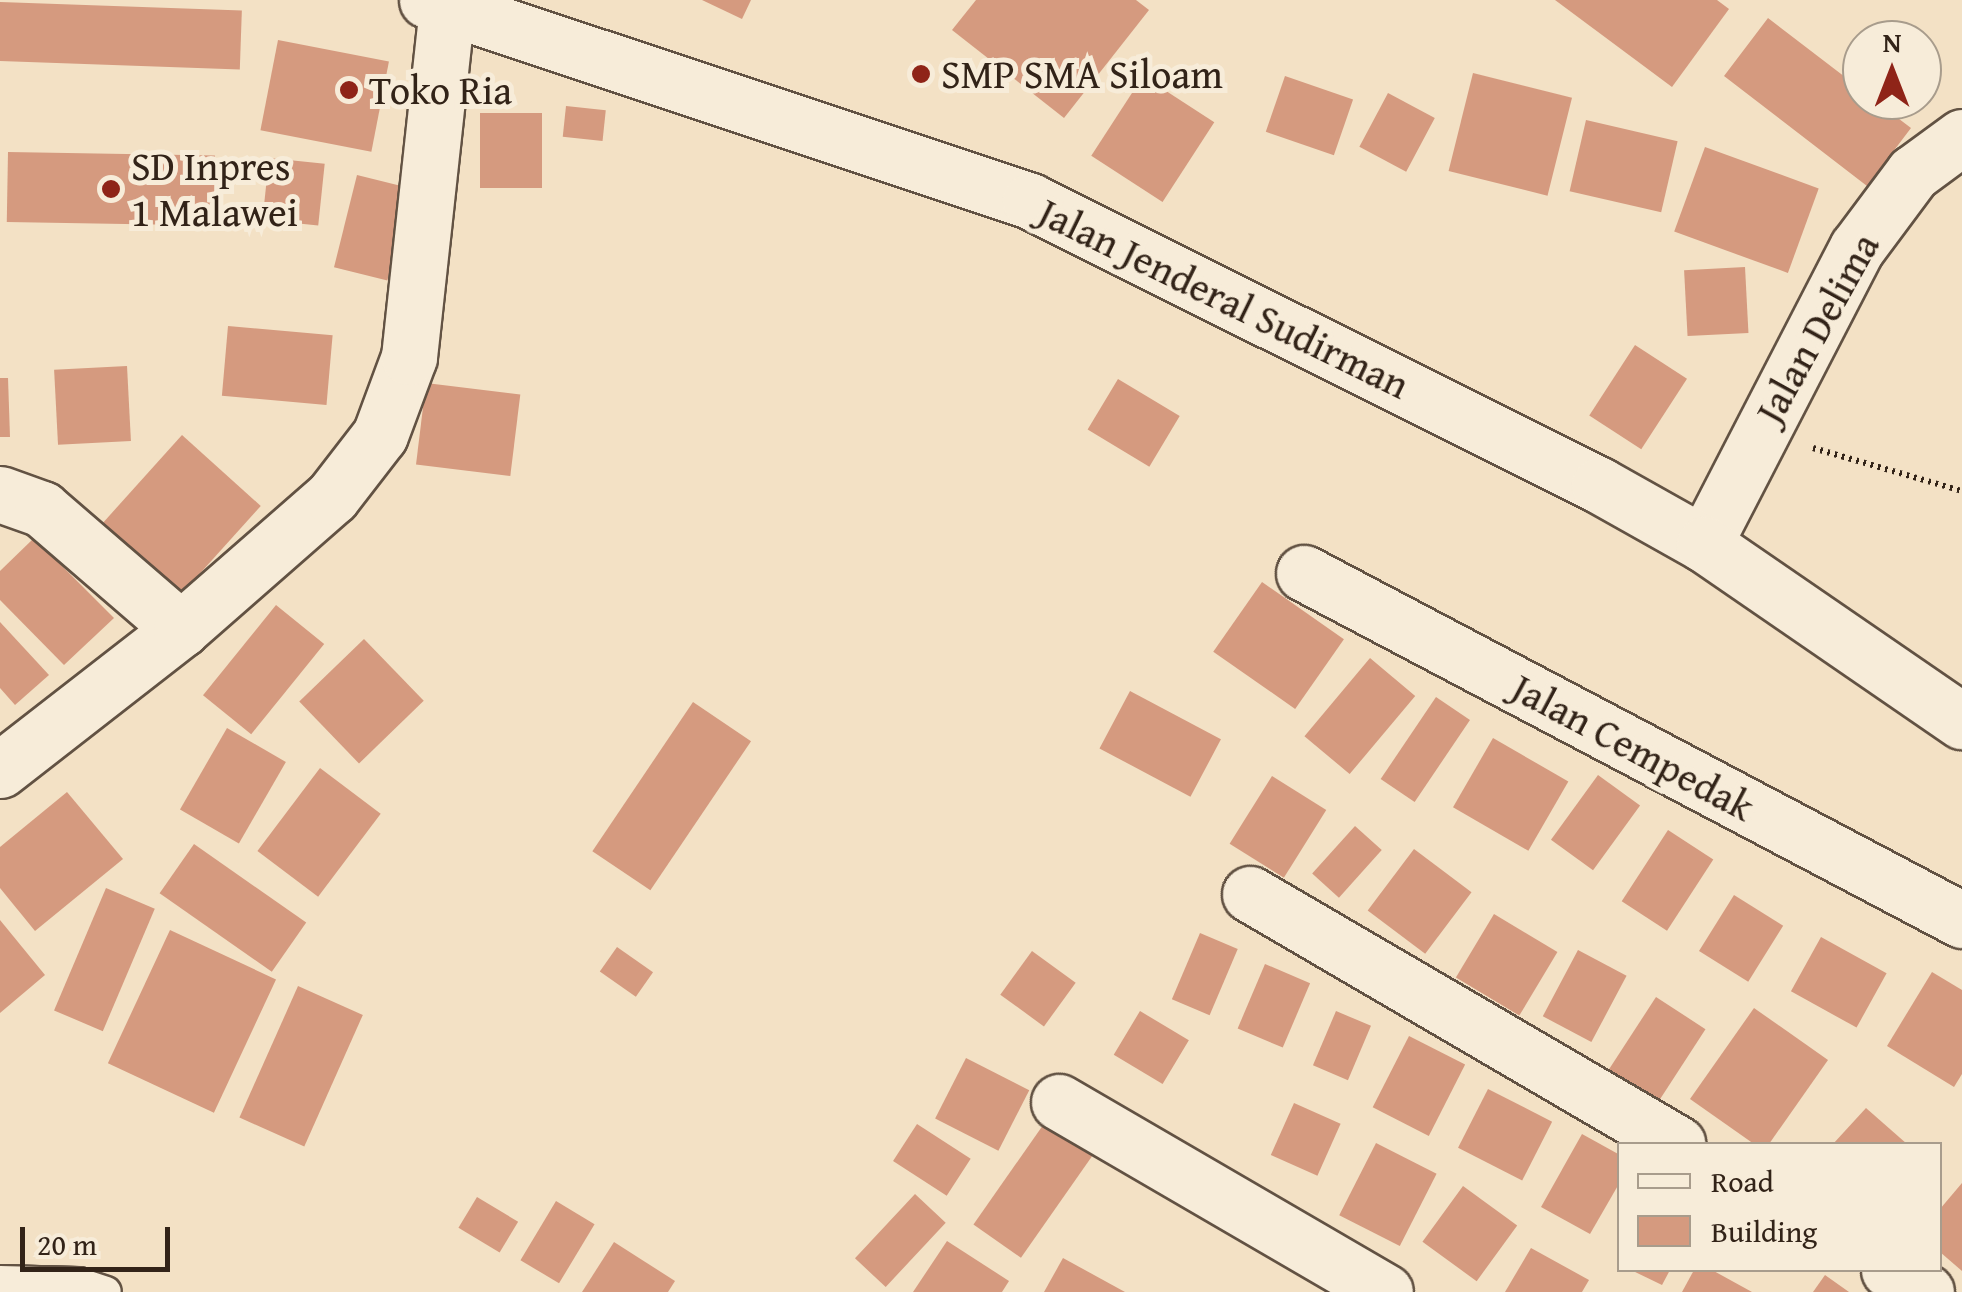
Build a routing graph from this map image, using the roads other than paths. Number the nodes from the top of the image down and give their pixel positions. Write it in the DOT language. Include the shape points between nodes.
graph roads {
  1 [pos="440,2"];
  2 [pos="1962,138"];
  3 [pos="0,494"];
  4 [pos="1704,544"];
  5 [pos="1304,573"];
  6 [pos="181,630"];
  7 [pos="1962,721"];
  8 [pos="0,770"];
  9 [pos="1250,894"];
  10 [pos="1962,920"];
  11 [pos="1060,1102"];
  12 [pos="1675,1142"];
  13 [pos="1891,1272"];
  14 [pos="0,1281"];
  15 [pos="106,1292"];
  16 [pos="1384,1292"];
  17 [pos="1926,1292"];
  1 -- 4 [label="street, Jalan Jenderal Sudirman" via="1030,201"];
  1 -- 6 [label="street" via="408,357 380,434 332,497"];
  2 -- 4 [label="street, Jalan Delima" via="1913,173 1856,248"];
  3 -- 6 [label="street" via="42,509"];
  4 -- 7 [label="street, Jalan Jenderal Sudirman"];
  5 -- 10 [label="street, Jalan Cempedak"];
  6 -- 8 [label="street"];
  9 -- 12 [label="street"];
  11 -- 16 [label="street"];
  13 -- 17 [label="street"];
  14 -- 15 [label="lane" via="78,1284"];
}
